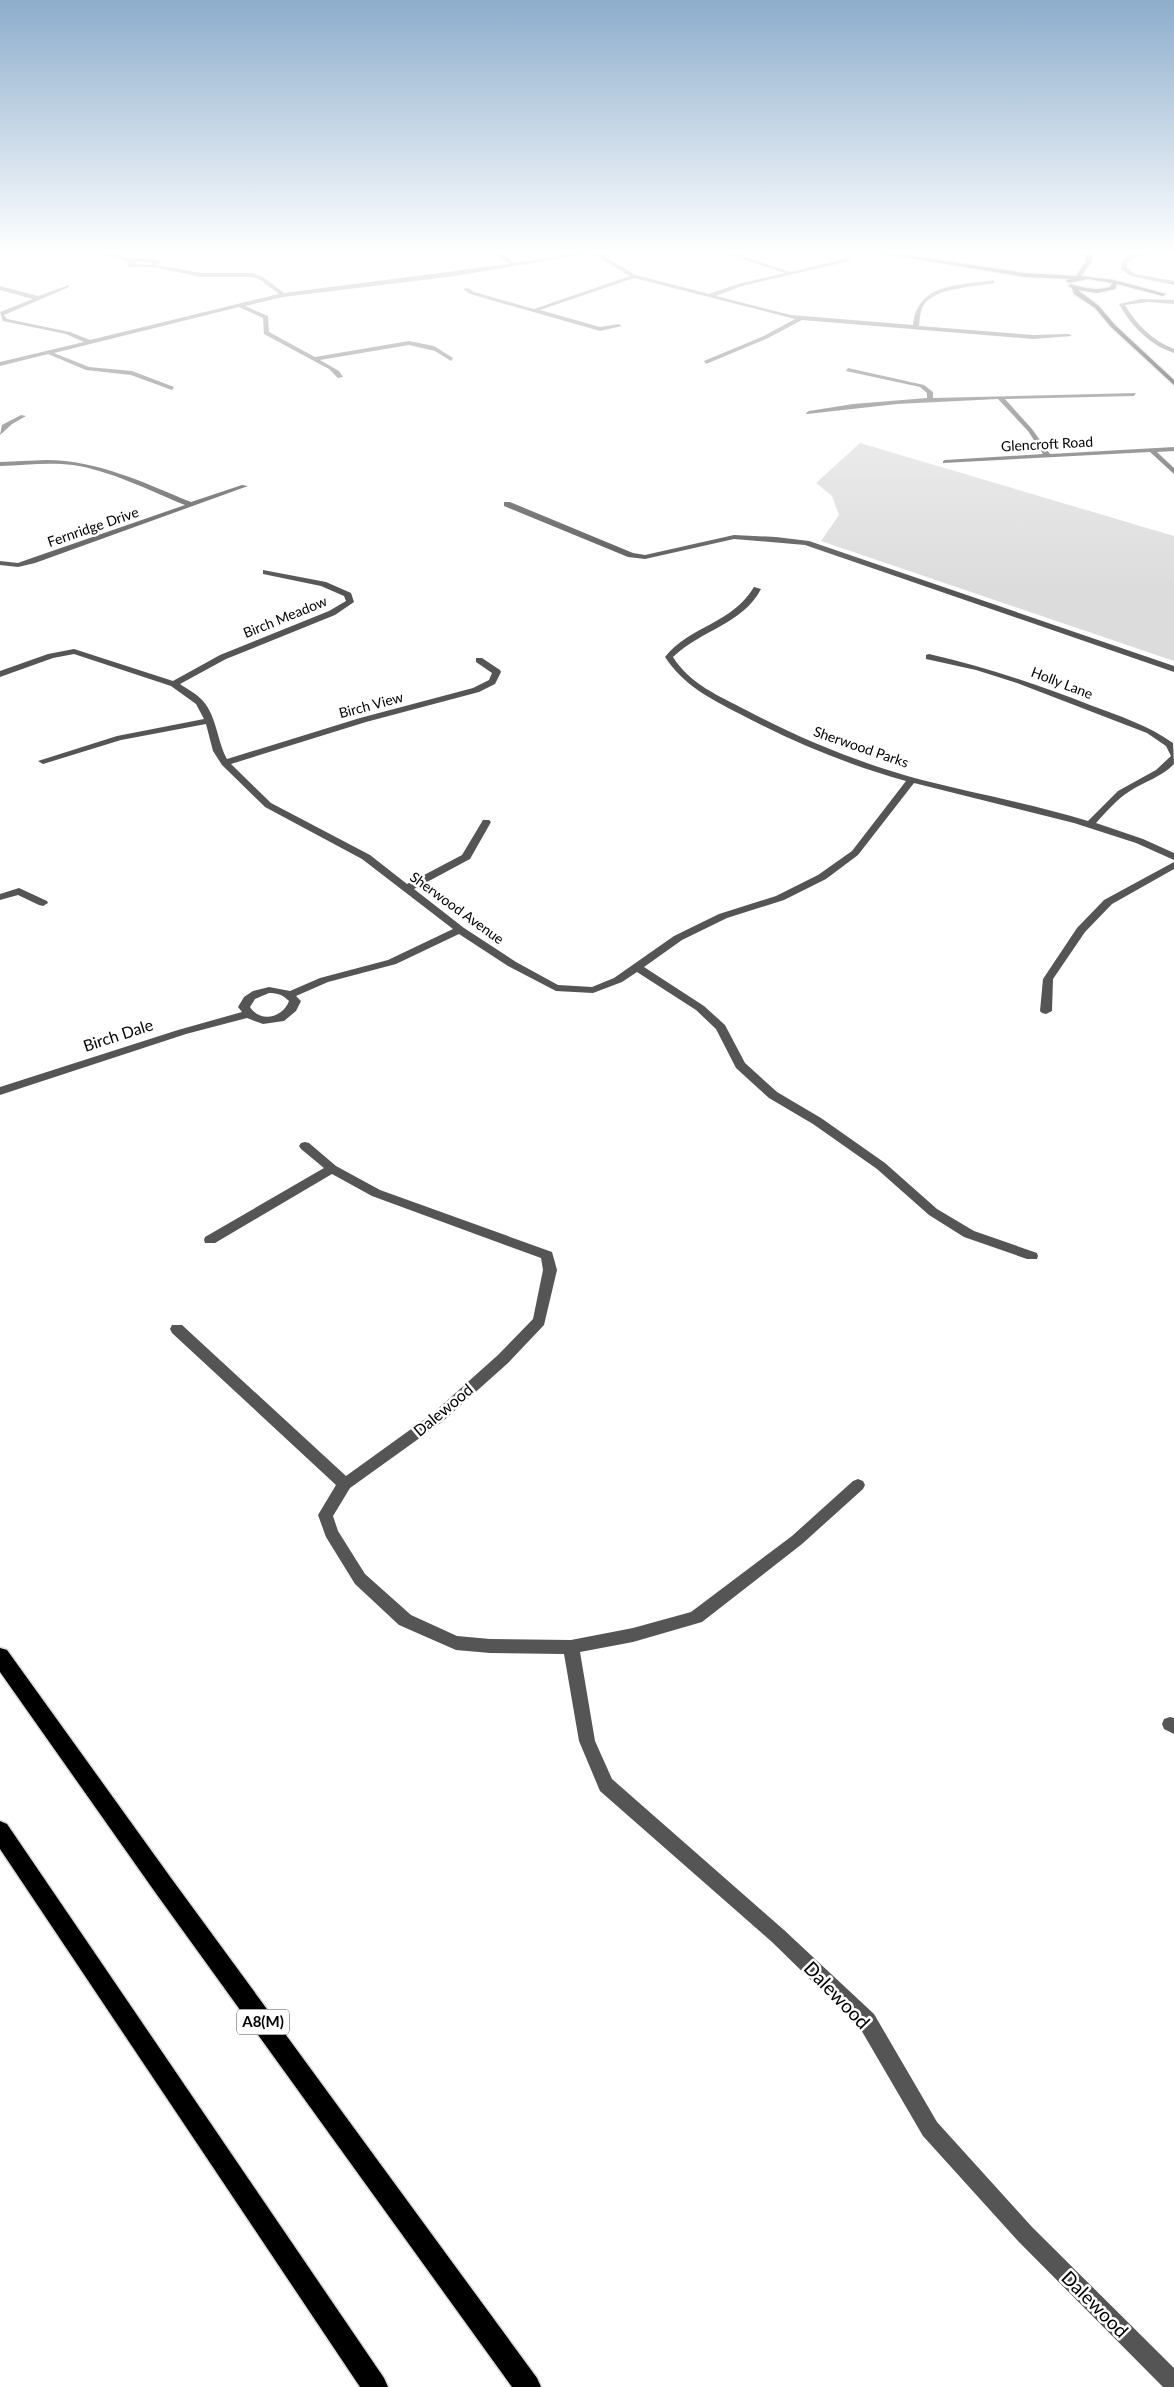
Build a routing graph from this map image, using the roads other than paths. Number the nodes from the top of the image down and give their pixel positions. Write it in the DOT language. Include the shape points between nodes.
graph roads {
  1 [pos="77,364"];
  2 [pos="324,364"];
  3 [pos="1157,364"];
  4 [pos="848,370"];
  5 [pos="340,377"];
  6 [pos="1171,377"];
  7 [pos="1174,383"];
  8 [pos="172,388"];
  9 [pos="1134,394"];
  10 [pos="1000,398"];
  11 [pos="930,400"];
  12 [pos="809,413"];
  13 [pos="23,416"];
  14 [pos="0,433"];
  15 [pos="1174,449"];
  16 [pos="1151,450"];
  17 [pos="1048,456"];
  18 [pos="945,462"];
  19 [pos="0,464"];
  20 [pos="1174,472"];
  21 [pos="244,486"];
  22 [pos="507,504"];
  23 [pos="192,505"];
  24 [pos="0,563"];
  25 [pos="266,572"];
  26 [pos="757,588"];
  27 [pos="929,657"];
  28 [pos="479,660"];
  29 [pos="1174,668"];
  30 [pos="0,674"];
  31 [pos="174,684"];
  32 [pos="209,721"];
  33 [pos="1174,754"];
  34 [pos="1174,758"];
  35 [pos="43,761"];
  36 [pos="225,763"];
  37 [pos="913,779"];
  38 [pos="486,822"];
  39 [pos="1090,824"];
  40 [pos="1174,857"];
  41 [pos="1174,865"];
  42 [pos="406,890"];
  43 [pos="0,897"];
  44 [pos="43,903"];
  45 [pos="460,930"];
  46 [pos="639,968"];
  47 [pos="291,994"];
  48 [pos="1046,1010"];
  49 [pos="247,1014"];
  50 [pos="0,1091"];
  51 [pos="305,1146"];
  52 [pos="332,1169"];
  53 [pos="210,1240"];
  54 [pos="1032,1256"];
  55 [pos="177,1329"];
  56 [pos="345,1484"];
  57 [pos="858,1484"];
  58 [pos="571,1647"];
  59 [pos="0,1656"];
  60 [pos="0,1831"];
  61 [pos="1174,2383"];
  62 [pos="375,2387"];
  63 [pos="528,2387"];
  1 -- 8 [label="street" via="88,369 132,372"];
  2 -- 5 [label="street"];
  3 -- 6 [label="main road"];
  4 -- 11 [label="street" via="922,386 930,392"];
  6 -- 7 [label="main road"];
  9 -- 10 [label="street"];
  10 -- 11 [label="street"];
  10 -- 17 [label="street" via="1030,430"];
  11 -- 12 [label="street"];
  13 -- 14 [label="street" via="11,421"];
  15 -- 16 [label="street, Glencroft Road"];
  16 -- 17 [label="street, Glencroft Road"];
  16 -- 20 [label="street"];
  17 -- 18 [label="street, Glencroft Road"];
  19 -- 23 [label="street, Fernridge Drive" via="48,462 87,466"];
  21 -- 23 [label="street, Fernridge Drive"];
  22 -- 29 [label="street" via="631,555 645,557 734,537 806,544"];
  23 -- 24 [label="street, Fernridge Drive" via="32,561 18,565"];
  25 -- 31 [label="street, Birch Meadow" via="323,584 348,595 350,602 332,613 223,657"];
  26 -- 37 [label="street, Sherwood Parks" via="754,599 738,612 688,639 669,657 675,669 697,687 758,720 890,774"];
  27 -- 33 [label="street, Holly Lane" via="1020,681 1150,731 1170,745"];
  28 -- 36 [label="street, Birch View" via="497,672 492,682 476,690 363,720"];
  30 -- 31 [label="street, Sherwood Avenue" via="74,651"];
  31 -- 32 [label="street, Sherwood Avenue" via="199,702"];
  32 -- 35 [label="street" via="120,738"];
  32 -- 36 [label="street, Sherwood Avenue"];
  34 -- 39 [label="street" via="1163,772 1133,785 1111,801"];
  36 -- 42 [label="street, Sherwood Avenue" via="268,805 366,857"];
  37 -- 39 [label="street, Sherwood Parks"];
  37 -- 46 [label="street, Sherwood Avenue" via="855,853 822,876 780,898 723,916 678,938"];
  38 -- 42 [label="street" via="466,857"];
  39 -- 40 [label="street, Sherwood Parks"];
  41 -- 48 [label="street" via="1108,902 1082,930 1048,979"];
  42 -- 45 [label="street, Sherwood Avenue"];
  43 -- 44 [label="street" via="19,891"];
  45 -- 46 [label="street, Sherwood Avenue" via="556,988 593,990"];
  45 -- 47 [label="street" via="392,962 324,980"];
  46 -- 54 [label="street" via="700,1008 721,1028 740,1065 773,1095 881,1166 933,1212 969,1234"];
  47 -- 49 [label="street" via="275,990 256,993 247,999 244,1007"];
  47 -- 49 [label="street" via="294,1008 278,1019 260,1020"];
  49 -- 50 [label="street, Birch Dale"];
  51 -- 52 [label="street, Dalewood"];
  52 -- 53 [label="street"];
  52 -- 56 [label="street, Dalewood" via="376,1192 547,1255 550,1270 539,1321 527,1334 437,1418"];
  55 -- 56 [label="street"];
  56 -- 58 [label="street, Dalewood" via="324,1515 330,1533 360,1579 405,1620 456,1643"];
  57 -- 58 [label="street, Dalewood" via="796,1540 696,1617 633,1635"];
  58 -- 61 [label="street, Dalewood" via="587,1741 606,1785 778,1936 867,2021 930,2129 1026,2234"];
  59 -- 63 [label="highway, A8(M)"];
  60 -- 62 [label="highway"];
}
